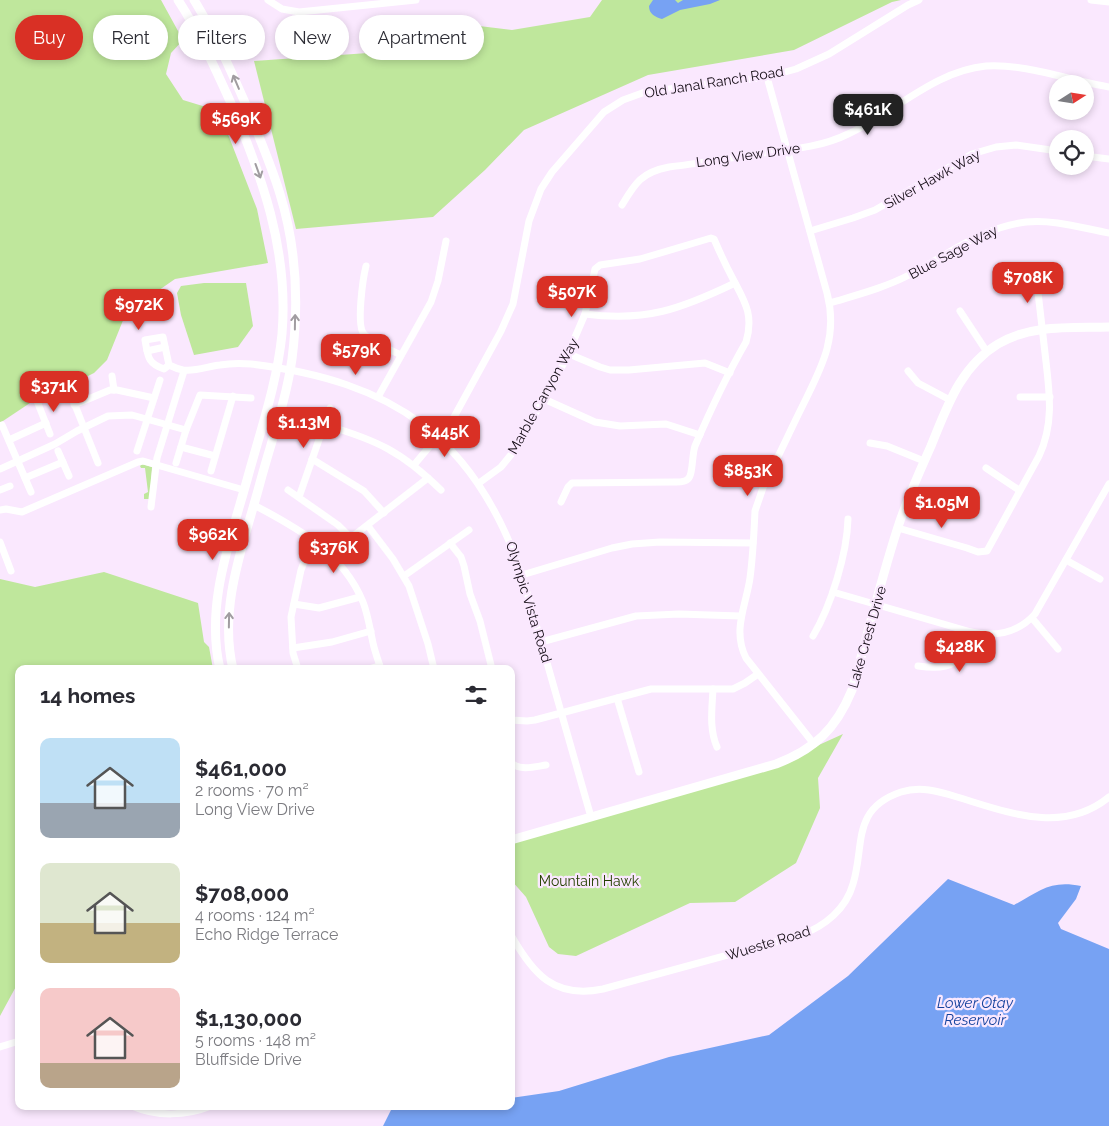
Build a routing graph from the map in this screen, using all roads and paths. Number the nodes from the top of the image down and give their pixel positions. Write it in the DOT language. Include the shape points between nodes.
graph roads {
  1 [pos="178,0"];
  2 [pos="194,0"];
  3 [pos="268,0"];
  4 [pos="416,0"];
  5 [pos="919,0"];
  6 [pos="1091,0"];
  7 [pos="373,2"];
  8 [pos="1109,2"];
  9 [pos="767,77"];
  10 [pos="1109,87"];
  11 [pos="1049,149"];
  12 [pos="787,150"];
  13 [pos="1094,157"];
  14 [pos="1109,159"];
  15 [pos="622,205"];
  16 [pos="810,231"];
  17 [pos="1109,232"];
  18 [pos="446,241"];
  19 [pos="366,266"];
  20 [pos="1036,276"];
  21 [pos="735,284"];
  22 [pos="830,303"];
  23 [pos="960,311"];
  24 [pos="585,314"];
  25 [pos="1109,327"];
  26 [pos="1042,329"];
  27 [pos="165,347"];
  28 [pos="147,351"];
  29 [pos="987,352"];
  30 [pos="569,354"];
  31 [pos="401,355"];
  32 [pos="169,365"];
  33 [pos="277,368"];
  34 [pos="184,370"];
  35 [pos="290,371"];
  36 [pos="908,372"];
  37 [pos="730,373"];
  38 [pos="112,376"];
  39 [pos="160,380"];
  40 [pos="67,385"];
  41 [pos="114,390"];
  42 [pos="233,396"];
  43 [pos="378,397"];
  44 [pos="1020,397"];
  45 [pos="1050,397"];
  46 [pos="154,398"];
  47 [pos="251,398"];
  48 [pos="544,399"];
  49 [pos="950,400"];
  50 [pos="37,401"];
  51 [pos="74,404"];
  52 [pos="330,408"];
  53 [pos="147,418"];
  54 [pos="46,422"];
  55 [pos="2,425"];
  56 [pos="167,425"];
  57 [pos="325,425"];
  58 [pos="83,428"];
  59 [pos="186,430"];
  60 [pos="50,434"];
  61 [pos="700,434"];
  62 [pos="438,436"];
  63 [pos="9,440"];
  64 [pos="870,443"];
  65 [pos="181,447"];
  66 [pos="58,451"];
  67 [pos="137,451"];
  68 [pos="214,456"];
  69 [pos="17,459"];
  70 [pos="312,459"];
  71 [pos="924,461"];
  72 [pos="63,462"];
  73 [pos="98,463"];
  74 [pos="176,463"];
  75 [pos="414,465"];
  76 [pos="156,466"];
  77 [pos="986,468"];
  78 [pos="0,469"];
  79 [pos="211,471"];
  80 [pos="69,476"];
  81 [pos="26,478"];
  82 [pos="428,478"];
  83 [pos="479,483"];
  84 [pos="1109,484"];
  85 [pos="10,486"];
  86 [pos="0,490"];
  87 [pos="244,490"];
  88 [pos="288,490"];
  89 [pos="441,490"];
  90 [pos="1018,490"];
  91 [pos="31,492"];
  92 [pos="299,497"];
  93 [pos="1105,499"];
  94 [pos="561,502"];
  95 [pos="254,505"];
  96 [pos="151,507"];
  97 [pos="0,510"];
  98 [pos="384,513"];
  99 [pos="848,519"];
  100 [pos="368,526"];
  101 [pos="898,528"];
  102 [pos="469,530"];
  103 [pos="351,538"];
  104 [pos="0,542"];
  105 [pos="315,542"];
  106 [pos="450,543"];
  107 [pos="753,543"];
  108 [pos="338,547"];
  109 [pos="2,557"];
  110 [pos="1066,560"];
  111 [pos="11,572"];
  112 [pos="522,575"];
  113 [pos="404,576"];
  114 [pos="1100,579"];
  115 [pos="832,592"];
  116 [pos="360,597"];
  117 [pos="294,604"];
  118 [pos="876,604"];
  119 [pos="740,616"];
  120 [pos="1032,618"];
  121 [pos="371,631"];
  122 [pos="971,632"];
  123 [pos="813,636"];
  124 [pos="541,642"];
  125 [pos="292,648"];
  126 [pos="1058,649"];
  127 [pos="220,665"];
  128 [pos="232,665"];
  129 [pos="297,665"];
  130 [pos="380,665"];
  131 [pos="433,665"];
  132 [pos="491,665"];
  133 [pos="918,666"];
  134 [pos="758,674"];
  135 [pos="713,690"];
  136 [pos="617,698"];
  137 [pos="562,713"];
  138 [pos="515,720"];
  139 [pos="814,744"];
  140 [pos="717,747"];
  141 [pos="515,765"];
  142 [pos="546,765"];
  143 [pos="639,772"];
  144 [pos="1109,797"];
  145 [pos="591,816"];
  146 [pos="515,839"];
  147 [pos="515,942"];
  148 [pos="15,1042"];
  149 [pos="0,1047"];
  150 [pos="140,1110"];
  151 [pos="202,1110"];
  1 -- 33 [label="main road, one-way" via="194,24 239,122 273,216 282,282 282,332"];
  35 -- 2 [label="main road, one-way" via="295,332 295,283 280,193 224,54"];
  3 -- 7 [label="street" via="282,9 299,12"];
  4 -- 7 [label="street"];
  5 -- 9 [label="street, Old Janal Ranch Road" via="829,54 796,69"];
  6 -- 8 [label="street"];
  9 -- 12 [label="street"];
  9 -- 62 [label="street, Old Janal Ranch Road" via="644,92 617,103 594,122 541,189 529,221 508,318 454,417"];
  10 -- 12 [label="street, Long View Drive" via="1009,66 973,68 945,78 848,134"];
  11 -- 16 [label="street, Silver Hawk Way" via="1016,145 982,150 875,210"];
  12 -- 15 [label="street, Long View Drive" via="652,171 637,182"];
  12 -- 16 [label="street"];
  13 -- 14 [label="street"];
  16 -- 22 [label="street"];
  17 -- 22 [label="street, Blue Sage Way" via="1046,222 1004,226 976,237 895,282"];
  18 -- 31 [label="street" via="436,292"];
  19 -- 31 [label="street" via="361,294 362,333"];
  20 -- 26 [label="street"];
  21 -- 24 [label="street" via="668,311 622,316"];
  21 -- 24 [label="street, Marble Canyon Way" via="711,238 659,255 600,265 594,271"];
  21 -- 37 [label="street" via="747,308 749,330"];
  22 -- 107 [label="street" via="831,325 825,359 762,490 755,511"];
  23 -- 29 [label="street"];
  24 -- 30 [label="street, Marble Canyon Way"];
  25 -- 26 [label="main road, Lake Crest Drive"];
  26 -- 29 [label="main road, Lake Crest Drive" via="1010,338"];
  26 -- 45 [label="street"];
  27 -- 28 [label="street"];
  27 -- 28 [label="street" via="162,337 147,339"];
  27 -- 32 [label="street"];
  28 -- 32 [label="street" via="149,360 156,366 164,369"];
  29 -- 49 [label="main road, Lake Crest Drive" via="962,379"];
  30 -- 37 [label="street" via="610,370 705,363"];
  30 -- 48 [label="street, Marble Canyon Way"];
  31 -- 43 [label="street"];
  32 -- 34 [label="street"];
  33 -- 34 [label="street, Olympic Vista Road" via="237,363"];
  33 -- 35 [label="street, Olympic Vista Road"];
  33 -- 87 [label="main road"];
  34 -- 56 [label="street"];
  35 -- 43 [label="street, Olympic Vista Road" via="334,381"];
  35 -- 95 [label="main road"];
  36 -- 49 [label="street" via="918,383"];
  37 -- 61 [label="street"];
  38 -- 41 [label="street"];
  39 -- 46 [label="street"];
  40 -- 51 [label="street"];
  41 -- 46 [label="street"];
  41 -- 51 [label="street"];
  42 -- 47 [label="street"];
  42 -- 59 [label="street" via="200,395"];
  42 -- 68 [label="street"];
  43 -- 62 [label="street, Olympic Vista Road"];
  44 -- 45 [label="street"];
  45 -- 90 [label="street" via="1049,425 1044,444"];
  46 -- 53 [label="street"];
  48 -- 61 [label="street" via="594,422 620,426 666,424"];
  48 -- 83 [label="street, Marble Canyon Way" via="514,451 501,467"];
  49 -- 71 [label="main road, Lake Crest Drive"];
  50 -- 54 [label="street"];
  51 -- 58 [label="street"];
  52 -- 57 [label="street"];
  53 -- 56 [label="street"];
  53 -- 58 [label="street" via="132,414 108,416"];
  53 -- 67 [label="street"];
  54 -- 60 [label="street"];
  54 -- 63 [label="street"];
  55 -- 63 [label="street"];
  56 -- 59 [label="street"];
  56 -- 76 [label="street"];
  57 -- 70 [label="street"];
  57 -- 75 [label="street" via="373,440"];
  58 -- 69 [label="street" via="55,444"];
  58 -- 73 [label="street"];
  59 -- 65 [label="street"];
  61 -- 94 [label="street" via="692,454 691,475 685,481 572,483"];
  62 -- 75 [label="street, Old Janal Ranch Road"];
  62 -- 83 [label="street, Olympic Vista Road"];
  63 -- 69 [label="street"];
  64 -- 71 [label="street" via="887,446"];
  65 -- 68 [label="street"];
  65 -- 74 [label="street"];
  66 -- 72 [label="street"];
  68 -- 79 [label="street"];
  69 -- 78 [label="street"];
  69 -- 81 [label="street"];
  70 -- 92 [label="street"];
  70 -- 98 [label="street" via="364,491"];
  71 -- 101 [label="main road, Lake Crest Drive"];
  72 -- 80 [label="street"];
  72 -- 81 [label="street"];
  75 -- 82 [label="street"];
  76 -- 87 [label="street"];
  76 -- 96 [label="street"];
  76 -- 97 [label="street" via="138,462 22,512 6,508"];
  77 -- 90 [label="street"];
  81 -- 91 [label="street"];
  82 -- 89 [label="street"];
  82 -- 98 [label="street"];
  83 -- 112 [label="street, Olympic Vista Road" via="505,528"];
  84 -- 93 [label="street"];
  85 -- 86 [label="street"];
  87 -- 127 [label="main road" via="219,582 216,625"];
  88 -- 92 [label="street"];
  90 -- 101 [label="street" via="984,552"];
  92 -- 103 [label="street"];
  93 -- 110 [label="street"];
  95 -- 105 [label="street"];
  128 -- 95 [label="main road, one-way" via="229,606"];
  98 -- 100 [label="street"];
  99 -- 115 [label="street" via="847,541"];
  100 -- 103 [label="street"];
  100 -- 113 [label="street"];
  101 -- 118 [label="main road, Lake Crest Drive"];
  102 -- 106 [label="street"];
  103 -- 108 [label="street"];
  104 -- 109 [label="street"];
  105 -- 116 [label="street" via="352,579"];
  105 -- 117 [label="street" via="308,552"];
  106 -- 113 [label="street"];
  106 -- 132 [label="street" via="461,557"];
  107 -- 112 [label="street" via="642,543 612,548"];
  107 -- 119 [label="street" via="749,581"];
  109 -- 111 [label="street"];
  110 -- 114 [label="street"];
  110 -- 120 [label="street"];
  112 -- 124 [label="street, Olympic Vista Road"];
  113 -- 131 [label="street"];
  115 -- 118 [label="street"];
  115 -- 123 [label="street"];
  116 -- 117 [label="street" via="319,608"];
  116 -- 121 [label="street"];
  117 -- 125 [label="street"];
  118 -- 122 [label="street"];
  118 -- 139 [label="main road, Lake Crest Drive" via="848,702 827,733"];
  119 -- 124 [label="street" via="636,616"];
  119 -- 134 [label="street" via="741,645"];
  120 -- 122 [label="street" via="1002,634"];
  120 -- 126 [label="street"];
  121 -- 125 [label="street" via="332,642"];
  121 -- 130 [label="street"];
  122 -- 133 [label="street" via="962,657 952,665 937,668"];
  124 -- 137 [label="street, Olympic Vista Road"];
  125 -- 129 [label="street"];
  134 -- 135 [label="street" via="733,689"];
  134 -- 139 [label="street"];
  135 -- 136 [label="street" via="651,689"];
  135 -- 140 [label="street" via="712,727"];
  136 -- 137 [label="street"];
  136 -- 143 [label="street"];
  137 -- 138 [label="street" via="527,721"];
  137 -- 145 [label="street, Olympic Vista Road"];
  139 -- 145 [label="main road, Lake Crest Drive" via="776,764"];
  141 -- 142 [label="street" via="523,768"];
  144 -- 147 [label="street, Wueste Road" via="1078,814 1037,818 936,791 916,789 898,793 877,806 866,819 853,885 839,910 820,927 604,989 575,991 546,980 528,964"];
  145 -- 146 [label="main road, Lake Crest Drive"];
  148 -- 149 [label="street"];
  150 -- 151 [label="street" via="171,1115"];
}
